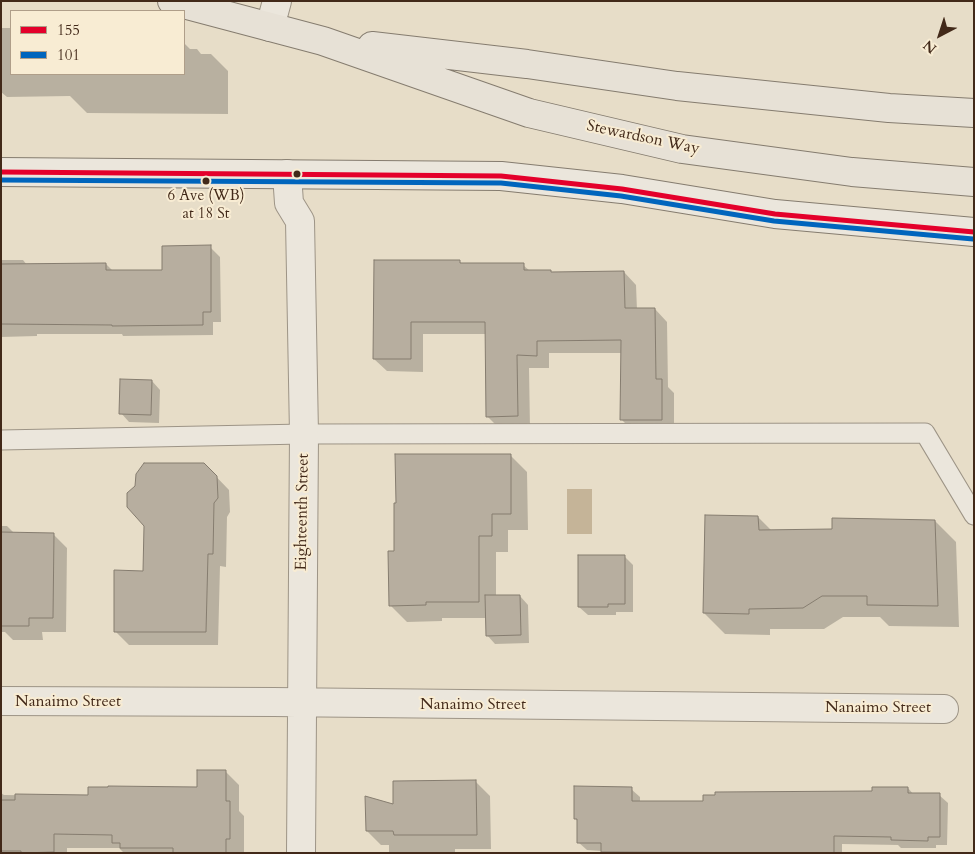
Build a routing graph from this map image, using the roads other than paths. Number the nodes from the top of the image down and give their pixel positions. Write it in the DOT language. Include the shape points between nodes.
graph roads {
  1 [pos="172,1"];
  2 [pos="274,14"];
  3 [pos="323,41"];
  4 [pos="974,113"];
  5 [pos="1,172"];
  6 [pos="287,174"];
  7 [pos="974,182"];
  8 [pos="974,232"];
  9 [pos="304,434"];
  10 [pos="1,440"];
  11 [pos="974,515"];
  12 [pos="1,701"];
  13 [pos="302,703"];
  14 [pos="944,709"];
  15 [pos="301,853"];
  1 -- 2 [label="main road, Stewardson Way"];
  2 -- 3 [label="main road, Stewardson Way"];
  3 -- 4 [label="main road, Stewardson Way" via="528,64 677,86 889,108"];
  3 -- 7 [label="main road, Stewardson Way" via="529,113 682,149 852,172"];
  5 -- 6 [label="street"];
  6 -- 8 [label="street" via="501,176 622,189 775,214"];
  6 -- 9 [label="street, Eighteenth Street" via="288,203 300,221"];
  9 -- 10 [label="lane"];
  9 -- 11 [label="lane" via="925,433"];
  9 -- 13 [label="street, Eighteenth Street"];
  12 -- 13 [label="street, Nanaimo Street"];
  13 -- 14 [label="street, Nanaimo Street"];
  13 -- 15 [label="street, Eighteenth Street"];
}
